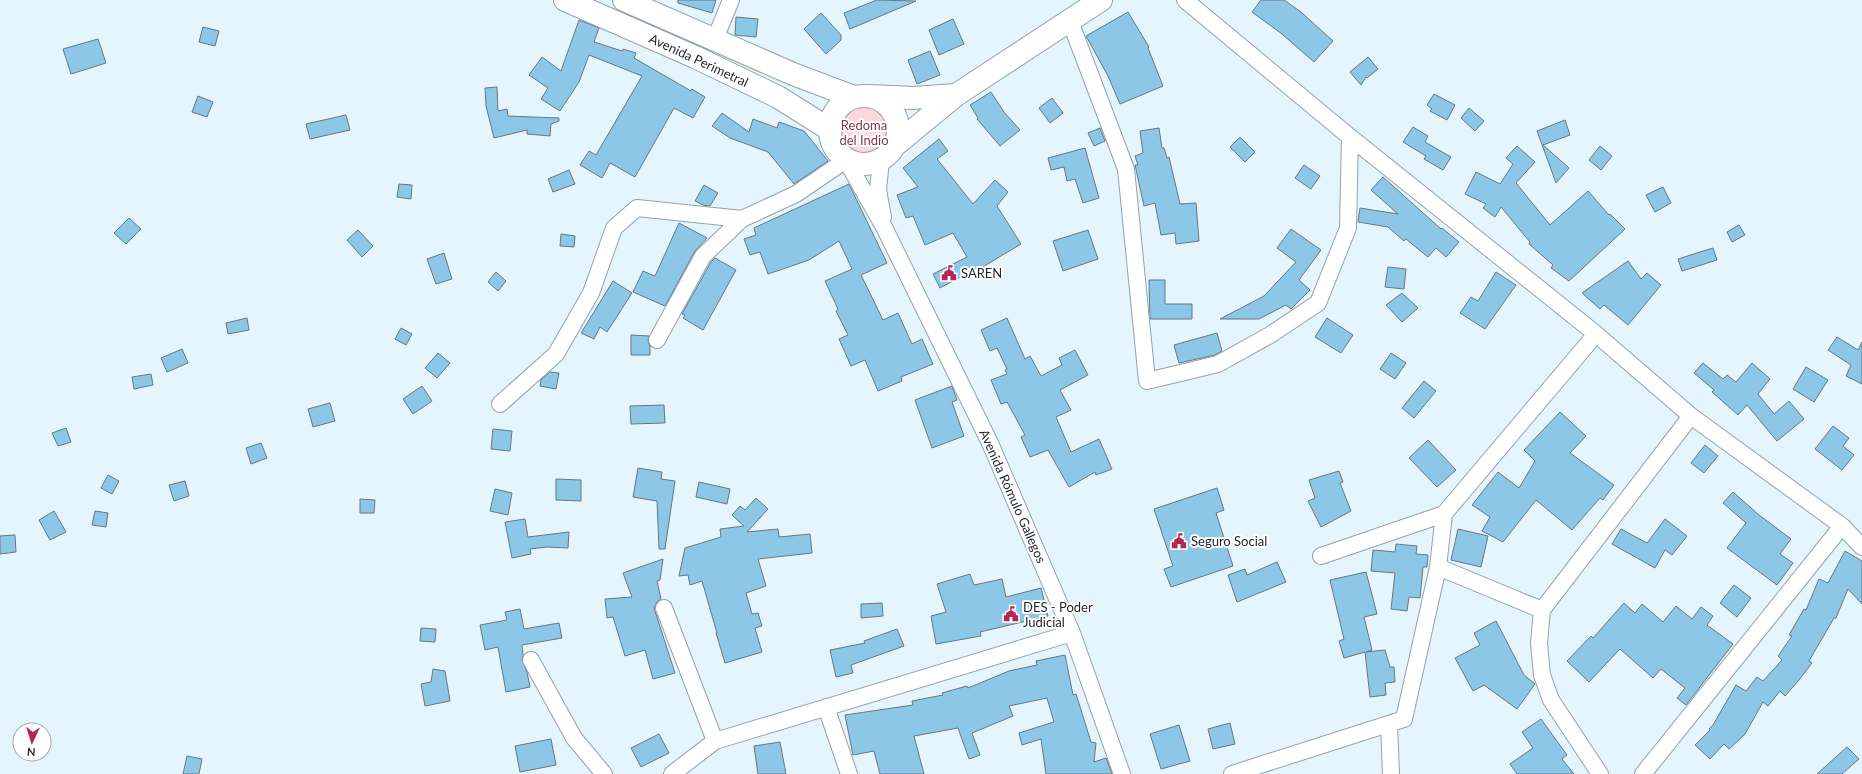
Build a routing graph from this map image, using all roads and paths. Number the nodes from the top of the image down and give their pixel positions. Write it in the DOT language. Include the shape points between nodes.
graph roads {
  1 [pos="565,0"];
  2 [pos="624,0"];
  3 [pos="731,0"];
  4 [pos="1101,0"];
  5 [pos="1185,0"];
  6 [pos="1070,20"];
  7 [pos="715,39"];
  8 [pos="956,95"];
  9 [pos="860,97"];
  10 [pos="829,129"];
  11 [pos="1350,137"];
  12 [pos="888,153"];
  13 [pos="846,160"];
  14 [pos="742,219"];
  15 [pos="884,227"];
  16 [pos="1596,334"];
  17 [pos="657,340"];
  18 [pos="500,404"];
  19 [pos="1691,416"];
  20 [pos="1444,514"];
  21 [pos="1842,526"];
  22 [pos="1862,547"];
  23 [pos="1321,556"];
  24 [pos="1438,567"];
  25 [pos="664,608"];
  26 [pos="1542,610"];
  27 [pos="1072,633"];
  28 [pos="531,660"];
  29 [pos="826,707"];
  30 [pos="1389,724"];
  31 [pos="714,741"];
  32 [pos="604,774"];
  33 [pos="672,774"];
  34 [pos="849,774"];
  35 [pos="1122,774"];
  36 [pos="1232,774"];
  37 [pos="1391,774"];
  38 [pos="1600,774"];
  39 [pos="1643,774"];
  1 -- 10 [label="main road, Avenida Perimetral" via="695,57 778,97"];
  2 -- 7 [label="main road, Avenida Perimetral"];
  3 -- 7 [label="street"];
  4 -- 6 [label="main road"];
  5 -- 11 [label="street"];
  6 -- 8 [label="main road"];
  6 -- 11 [label="street" via="1126,169 1147,381 1218,364 1270,335 1318,303 1348,228"];
  7 -- 9 [label="main road, Avenida Perimetral" via="793,74"];
  8 -- 9 [label="main road" via="913,98"];
  8 -- 12 [label="main road"];
  9 -- 10 [label="main road" via="841,104 832,115"];
  9 -- 12 [label="main road" via="877,99 887,105 894,114 898,124 898,136"];
  10 -- 13 [label="main road" via="833,147"];
  11 -- 16 [label="street"];
  12 -- 13 [label="main road" via="863,165"];
  12 -- 15 [label="street, Avenida Rómulo Gallegos" via="878,190"];
  13 -- 14 [label="street" via="796,194"];
  13 -- 15 [label="street, Avenida Rómulo Gallegos"];
  14 -- 17 [label="street" via="703,256"];
  14 -- 18 [label="street" via="638,208 614,228 591,293 556,354"];
  15 -- 27 [label="street, Avenida Rómulo Gallegos" via="990,443"];
  16 -- 19 [label="street"];
  16 -- 20 [label="street"];
  19 -- 21 [label="street"];
  19 -- 26 [label="street"];
  20 -- 23 [label="street"];
  20 -- 24 [label="street"];
  21 -- 22 [label="street"];
  21 -- 39 [label="street"];
  24 -- 26 [label="street"];
  24 -- 30 [label="street" via="1404,719"];
  25 -- 31 [label="street"];
  26 -- 38 [label="street" via="1539,643 1542,675 1551,700"];
  27 -- 29 [label="street"];
  27 -- 35 [label="street, Avenida Rómulo Gallegos"];
  28 -- 32 [label="street" via="574,738"];
  29 -- 31 [label="street"];
  29 -- 34 [label="street"];
  30 -- 36 [label="street"];
  30 -- 37 [label="street"];
  31 -- 33 [label="street"];
}
